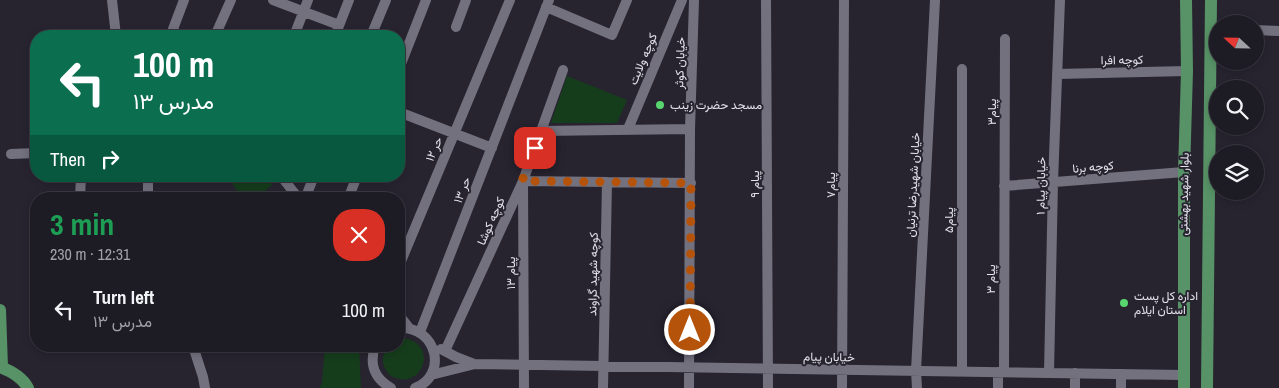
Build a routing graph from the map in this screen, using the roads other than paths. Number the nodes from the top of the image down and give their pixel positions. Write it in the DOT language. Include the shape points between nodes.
graph roads {
  1 [pos="112,0"];
  2 [pos="184,0"];
  3 [pos="231,0"];
  4 [pos="273,0"];
  5 [pos="308,0"];
  6 [pos="349,0"];
  7 [pos="386,0"];
  8 [pos="426,0"];
  9 [pos="466,0"];
  10 [pos="510,0"];
  11 [pos="626,0"];
  12 [pos="682,0"];
  13 [pos="694,0"];
  14 [pos="766,0"];
  15 [pos="844,0"];
  16 [pos="935,0"];
  17 [pos="1060,0"];
  18 [pos="1186,0"];
  19 [pos="1211,0"];
  20 [pos="548,4"];
  21 [pos="304,12"];
  22 [pos="1213,15"];
  23 [pos="339,25"];
  24 [pos="456,27"];
  25 [pos="115,30"];
  26 [pos="174,30"];
  27 [pos="218,30"];
  28 [pos="296,30"];
  29 [pos="337,30"];
  30 [pos="374,30"];
  31 [pos="1264,30"];
  32 [pos="1279,31"];
  33 [pos="1005,39"];
  34 [pos="405,54"];
  35 [pos="962,69"];
  36 [pos="563,70"];
  37 [pos="1213,70"];
  38 [pos="1187,72"];
  39 [pos="1057,74"];
  40 [pos="405,114"];
  41 [pos="690,128"];
  42 [pos="628,129"];
  43 [pos="541,131"];
  44 [pos="454,133"];
  45 [pos="492,148"];
  46 [pos="30,153"];
  47 [pos="11,154"];
  48 [pos="1184,172"];
  49 [pos="522,181"];
  50 [pos="286,182"];
  51 [pos="607,182"];
  52 [pos="1053,182"];
  53 [pos="691,183"];
  54 [pos="1004,186"];
  55 [pos="294,192"];
  56 [pos="405,251"];
  57 [pos="0,310"];
  58 [pos="405,320"];
  59 [pos="405,330"];
  60 [pos="419,333"];
  61 [pos="446,351"];
  62 [pos="194,352"];
  63 [pos="373,352"];
  64 [pos="475,364"];
  65 [pos="524,365"];
  66 [pos="604,366"];
  67 [pos="1,367"];
  68 [pos="690,367"];
  69 [pos="768,368"];
  70 [pos="842,369"];
  71 [pos="916,371"];
  72 [pos="962,371"];
  73 [pos="1001,372"];
  74 [pos="1049,373"];
  75 [pos="1075,373"];
  76 [pos="1121,374"];
  77 [pos="1183,375"];
  78 [pos="377,377"];
  79 [pos="427,381"];
  80 [pos="29,387"];
  81 [pos="205,388"];
  82 [pos="377,388"];
  83 [pos="391,388"];
  84 [pos="415,388"];
  85 [pos="524,388"];
  86 [pos="603,388"];
  87 [pos="689,388"];
  88 [pos="768,388"];
  89 [pos="842,388"];
  90 [pos="917,388"];
  91 [pos="998,388"];
  92 [pos="1075,388"];
  93 [pos="1121,388"];
  94 [pos="1184,388"];
  95 [pos="1207,388"];
  1 -- 25 [label="street"];
  2 -- 26 [label="street"];
  3 -- 27 [label="street"];
  4 -- 21 [label="street"];
  5 -- 21 [label="street"];
  6 -- 23 [label="street"];
  7 -- 30 [label="street"];
  8 -- 34 [label="street"];
  9 -- 24 [label="street"];
  10 -- 44 [label="street, حر ۱۲"];
  11 -- 20 [label="street" via="612,36"];
  12 -- 42 [label="street, کوچه ولایت"];
  13 -- 41 [label="street, خیابان کوثر"];
  14 -- 69 [label="street, پیام ۹"];
  15 -- 70 [label="street, پیام۷"];
  16 -- 71 [label="street, خیابان شهیدرضا ترنیان"];
  17 -- 39 [label="street, خیابان پیام ۱"];
  18 -- 38 [label="main road, بلوار شهید بهشتی"];
  19 -- 22 [label="main road, بلوار شهید بهشتی"];
  20 -- 45 [label="street, ۱۳ حر"];
  21 -- 23 [label="street"];
  21 -- 28 [label="street"];
  23 -- 29 [label="street"];
  31 -- 32 [label="street"];
  33 -- 54 [label="street, پیام۳"];
  35 -- 72 [label="street, پیام۵"];
  36 -- 43 [label="street, کوچه کوشا"];
  37 -- 95 [label="main road, بلوار شهید بهشتی"];
  38 -- 39 [label="street, کوچه افرا"];
  38 -- 48 [label="main road, بلوار شهید بهشتی"];
  39 -- 52 [label="street, خیابان پیام ۱"];
  40 -- 44 [label="street"];
  41 -- 42 [label="street"];
  41 -- 53 [label="street, خیابان کوثر"];
  42 -- 43 [label="street"];
  43 -- 49 [label="street, کوچه کوشا"];
  44 -- 45 [label="street"];
  44 -- 56 [label="street, حر ۱۲"];
  45 -- 60 [label="street, ۱۳ حر"];
  46 -- 47 [label="street"];
  48 -- 52 [label="street, کوچه برنا"];
  48 -- 77 [label="main road, بلوار شهید بهشتی"];
  49 -- 51 [label="street"];
  49 -- 61 [label="street, کوچه کوشا"];
  49 -- 65 [label="street, پیام ۱۳"];
  50 -- 55 [label="street"];
  51 -- 53 [label="street"];
  51 -- 66 [label="street, کوچه شهید گراوند"];
  52 -- 54 [label="street, کوچه برنا"];
  52 -- 74 [label="street, خیابان پیام ۱"];
  53 -- 68 [label="street, خیابان کوثر"];
  54 -- 73 [label="street, پیام ۳"];
  57 -- 67 [label="main road"];
  58 -- 60 [label="street"];
  59 -- 60 [label="street"];
  60 -- 61 [label="street, خیابان پیام"];
  60 -- 79 [label="street" via="432,347 435,356"];
  61 -- 64 [label="street, خیابان پیام"];
  62 -- 81 [label="street"];
  63 -- 78 [label="street"];
  64 -- 65 [label="street, خیابان پیام"];
  64 -- 79 [label="street, خیابان پیام"];
  65 -- 66 [label="street, خیابان پیام"];
  65 -- 85 [label="street, پیام ۱۳"];
  66 -- 68 [label="street, خیابان پیام"];
  66 -- 86 [label="street, کوچه شهید گراوند"];
  67 -- 80 [label="main road"];
  68 -- 69 [label="street, خیابان پیام"];
  68 -- 87 [label="street, خیابان کوثر"];
  69 -- 70 [label="street, خیابان پیام"];
  69 -- 88 [label="street, پیام ۹"];
  70 -- 71 [label="street, خیابان پیام"];
  70 -- 89 [label="street, پیام۷"];
  71 -- 72 [label="street, خیابان پیام"];
  71 -- 90 [label="street, خیابان شهیدرضا ترنیان"];
  72 -- 73 [label="street, خیابان پیام"];
  73 -- 74 [label="street, خیابان پیام"];
  73 -- 91 [label="street, پیام ۳"];
  74 -- 75 [label="street, خیابان پیام"];
  75 -- 76 [label="street, خیابان پیام"];
  75 -- 92 [label="street"];
  76 -- 77 [label="street, خیابان پیام"];
  76 -- 93 [label="street"];
  77 -- 94 [label="main road, بلوار شهید بهشتی"];
  78 -- 82 [label="street"];
  78 -- 83 [label="street"];
  79 -- 84 [label="street, خیابان پیام"];
}
